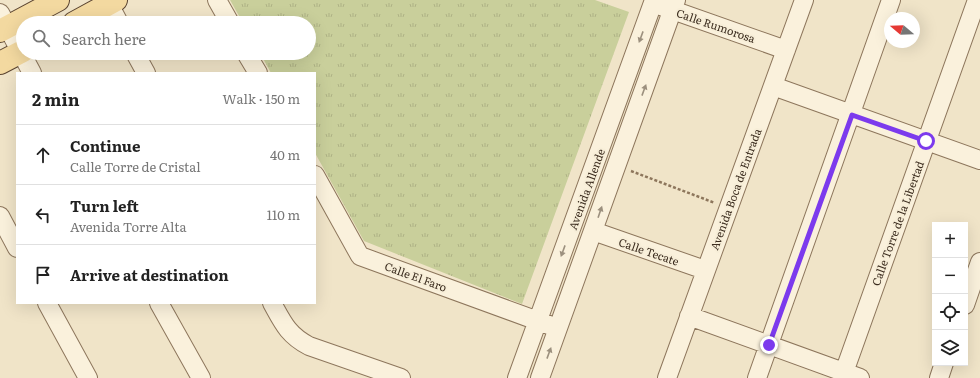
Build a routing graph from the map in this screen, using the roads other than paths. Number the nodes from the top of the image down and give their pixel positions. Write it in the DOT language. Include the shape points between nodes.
graph roads {
  1 [pos="58,0"];
  2 [pos="217,0"];
  3 [pos="804,0"];
  4 [pos="891,0"];
  5 [pos="977,0"];
  6 [pos="651,1"];
  7 [pos="113,2"];
  8 [pos="674,5"];
  9 [pos="21,16"];
  10 [pos="87,16"];
  11 [pos="117,16"];
  12 [pos="226,16"];
  13 [pos="16,18"];
  14 [pos="3,24"];
  15 [pos="16,42"];
  16 [pos="786,50"];
  17 [pos="16,54"];
  18 [pos="26,60"];
  19 [pos="139,60"];
  20 [pos="250,60"];
  21 [pos="0,63"];
  22 [pos="32,72"];
  23 [pos="145,72"];
  24 [pos="257,72"];
  25 [pos="773,86"];
  26 [pos="852,115"];
  27 [pos="926,141"];
  28 [pos="980,160"];
  29 [pos="316,177"];
  30 [pos="0,216"];
  31 [pos="593,231"];
  32 [pos="16,246"];
  33 [pos="980,262"];
  34 [pos="705,270"];
  35 [pos="968,296"];
  36 [pos="48,304"];
  37 [pos="161,304"];
  38 [pos="273,304"];
  39 [pos="689,316"];
  40 [pos="538,320"];
  41 [pos="558,328"];
  42 [pos="769,345"];
  43 [pos="943,366"];
  44 [pos="849,376"];
  45 [pos="88,378"];
  46 [pos="201,378"];
  47 [pos="401,378"];
  48 [pos="517,378"];
  49 [pos="540,378"];
  50 [pos="667,378"];
  51 [pos="757,378"];
  52 [pos="939,378"];
  1 -- 9 [label="main road"];
  2 -- 12 [label="street"];
  3 -- 16 [label="street, Avenida Boca de Entrada"];
  4 -- 26 [label="street"];
  5 -- 27 [label="street, Calle Torre de la Libertad"];
  6 -- 8 [label="street, Calle Rumorosa"];
  6 -- 40 [label="street, Avenida Allende, one-way"];
  7 -- 10 [label="main road"];
  7 -- 11 [label="street"];
  8 -- 16 [label="street, Calle Rumorosa"];
  31 -- 8 [label="street, Avenida Allende, one-way"];
  13 -- 14 [label="main road"];
  14 -- 15 [label="street"];
  16 -- 25 [label="street, Avenida Boca de Entrada"];
  17 -- 21 [label="main road"];
  18 -- 22 [label="street"];
  19 -- 23 [label="street"];
  20 -- 24 [label="street"];
  25 -- 26 [label="street"];
  25 -- 34 [label="street, Avenida Boca de Entrada"];
  26 -- 27 [label="street"];
  26 -- 42 [label="street"];
  27 -- 28 [label="street"];
  27 -- 44 [label="street, Calle Torre de la Libertad"];
  29 -- 40 [label="street, Calle El Faro" via="360,256"];
  30 -- 32 [label="street"];
  31 -- 34 [label="street, Calle Tecate"];
  31 -- 41 [label="street, Avenida Allende"];
  33 -- 35 [label="street"];
  34 -- 39 [label="street, Avenida Boca de Entrada"];
  36 -- 45 [label="street"];
  37 -- 46 [label="street"];
  38 -- 47 [label="street" via="286,328 296,339 309,346"];
  39 -- 42 [label="street"];
  39 -- 50 [label="street, Avenida Boca de Entrada"];
  40 -- 41 [label="street, Calle El Faro"];
  40 -- 48 [label="street, Avenida Allende"];
  49 -- 41 [label="street, Avenida Allende, one-way"];
  42 -- 44 [label="street"];
  42 -- 51 [label="street"];
  43 -- 52 [label="street"];
}
